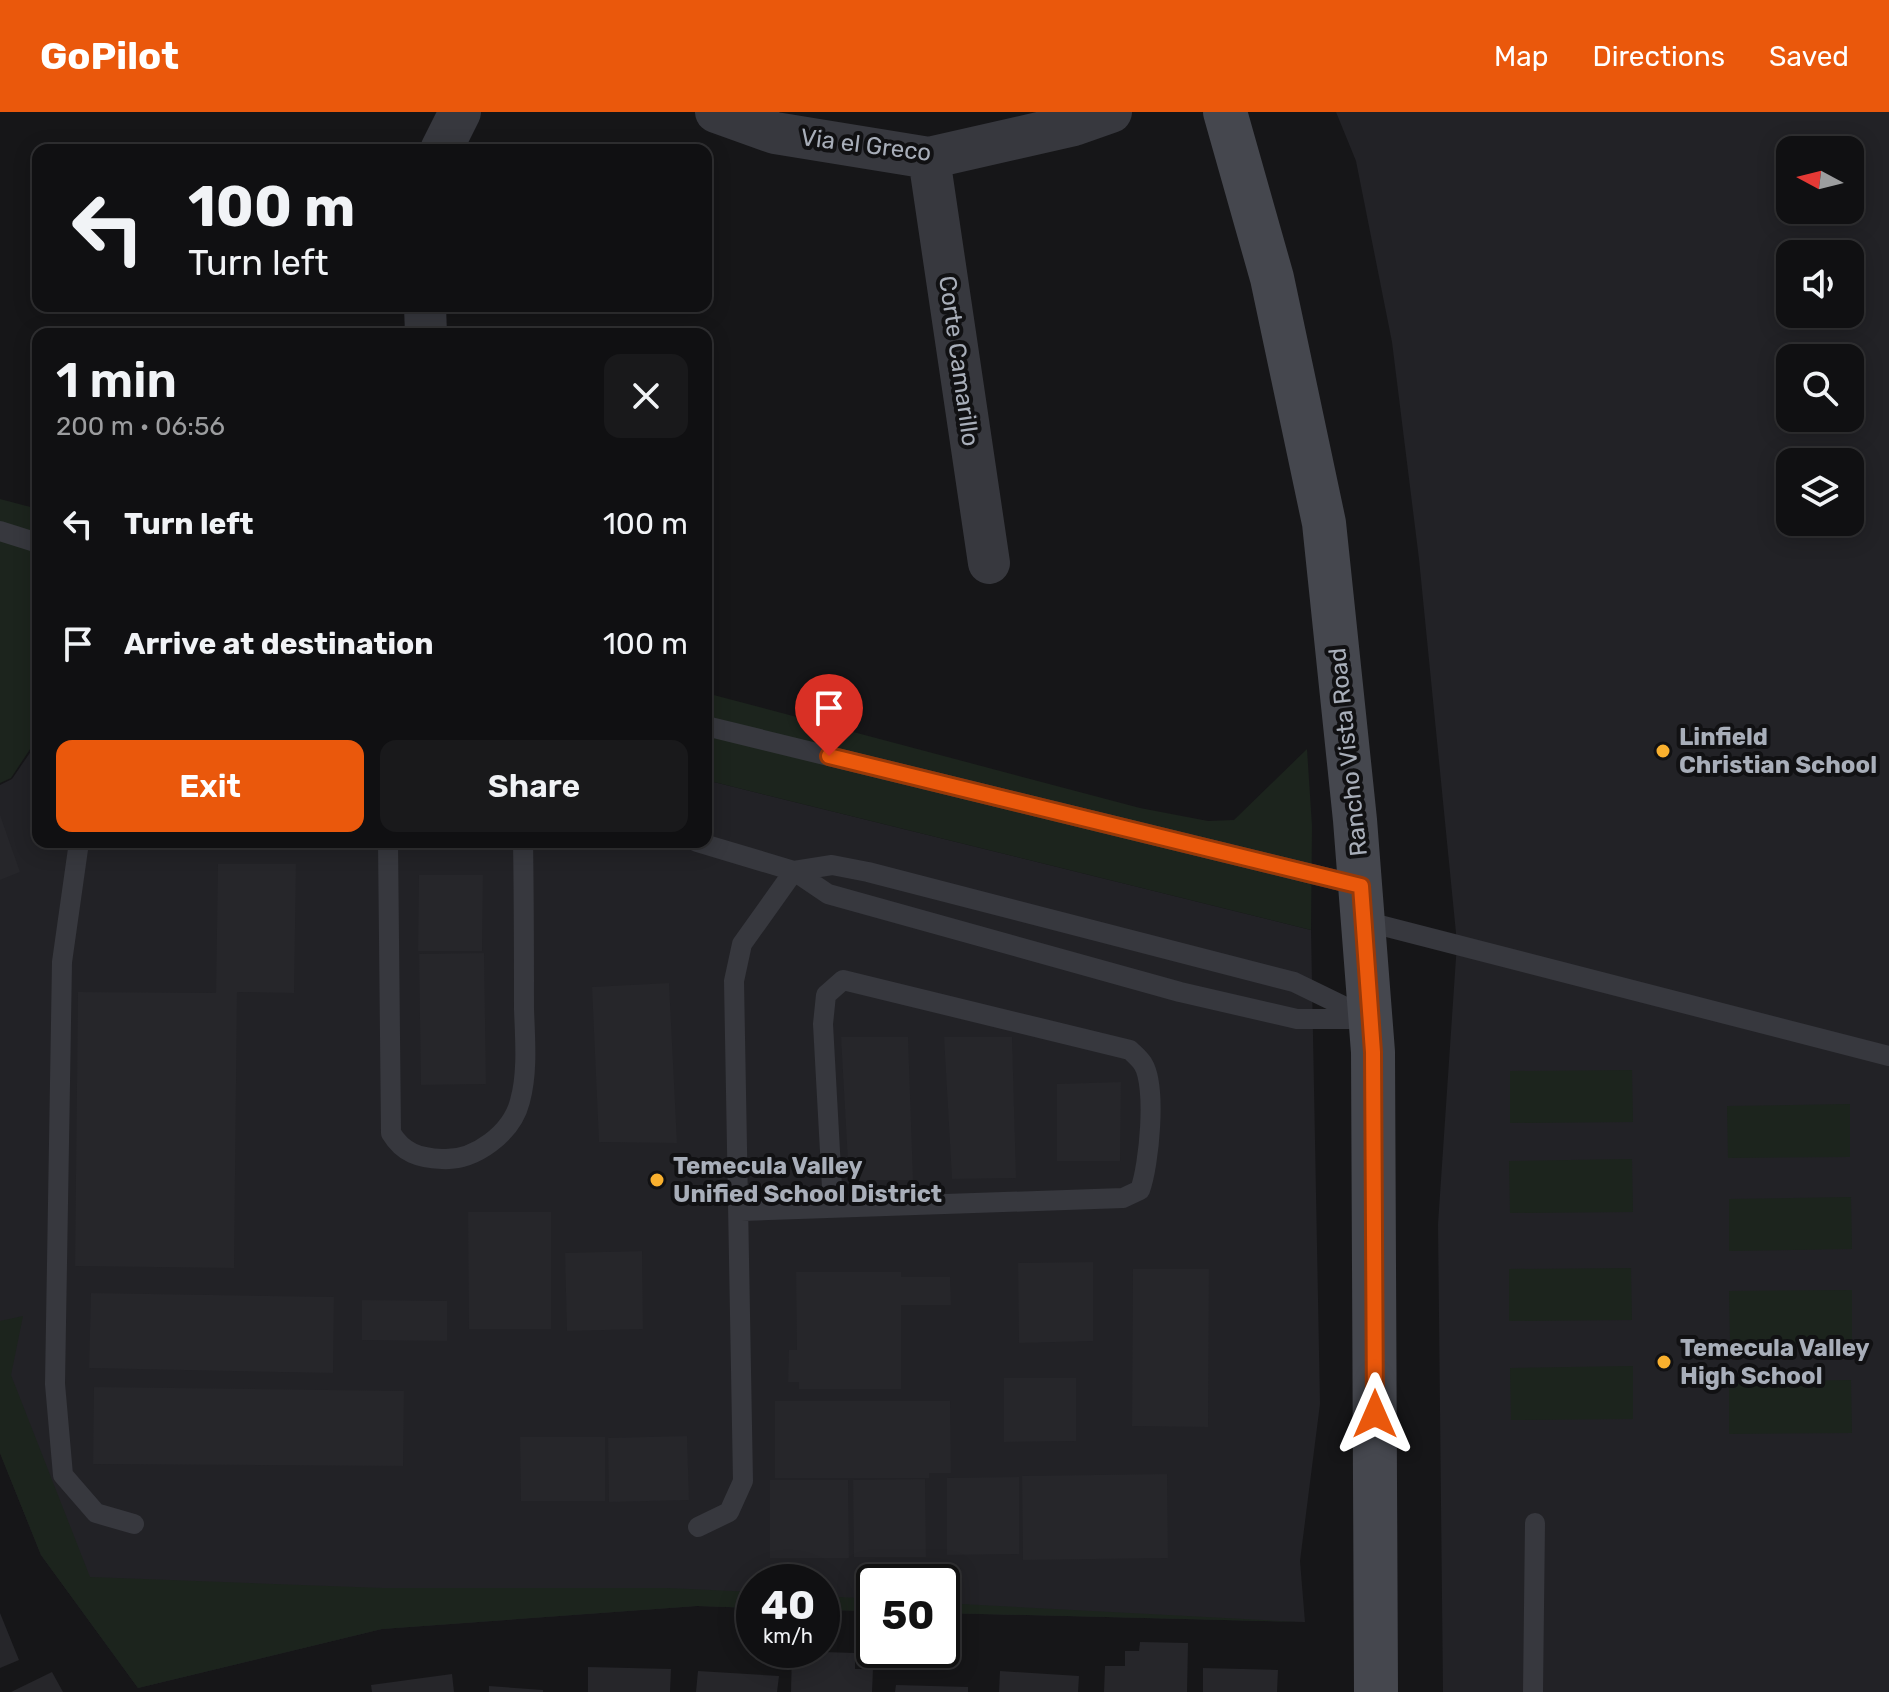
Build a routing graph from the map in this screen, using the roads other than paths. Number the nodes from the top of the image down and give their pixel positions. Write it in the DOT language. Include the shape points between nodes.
graph roads {
  1 [pos="460,112"];
  2 [pos="716,112"];
  3 [pos="1111,112"];
  4 [pos="1225,112"];
  5 [pos="444,144"];
  6 [pos="929,158"];
  7 [pos="0,531"];
  8 [pos="32,541"];
  9 [pos="989,563"];
  10 [pos="712,728"];
  11 [pos="712,846"];
  12 [pos="78,848"];
  13 [pos="388,848"];
  14 [pos="523,848"];
  15 [pos="794,871"];
  16 [pos="1363,904"];
  17 [pos="1371,1019"];
  18 [pos="1889,1056"];
  19 [pos="833,1206"];
  20 [pos="741,1211"];
  21 [pos="1535,1523"];
  22 [pos="134,1524"];
  23 [pos="698,1527"];
  24 [pos="1376,1692"];
  25 [pos="1533,1692"];
  1 -- 5 [label="street"];
  2 -- 6 [label="street, Via el Greco" via="775,133"];
  3 -- 6 [label="street, Via el Greco"];
  4 -- 16 [label="main road, Rancho Vista Road" via="1272,278 1324,523"];
  6 -- 9 [label="street, Corte Camarillo"];
  7 -- 8 [label="lane"];
  10 -- 16 [label="lane"];
  11 -- 15 [label="lane"];
  12 -- 22 [label="lane" via="62,962 55,1384 63,1475 96,1513"];
  13 -- 14 [label="lane" via="391,1133 400,1148 424,1158 449,1159 499,1137 521,1100"];
  15 -- 17 [label="lane" via="828,894 1180,992 1297,1019"];
  15 -- 17 [label="lane" via="832,865 868,872 1294,982"];
  15 -- 20 [label="lane" via="742,944 734,981"];
  16 -- 17 [label="main road, Rancho Vista Road"];
  16 -- 18 [label="lane"];
  17 -- 24 [label="main road, Rancho Vista Road"];
  19 -- 19 [label="lane" via="1123,1198 1140,1190 1148,1168 1145,1065 1130,1050 843,980 826,995 823,1024"];
  19 -- 20 [label="lane"];
  20 -- 23 [label="lane" via="743,1481 729,1512"];
  21 -- 25 [label="lane"];
}
